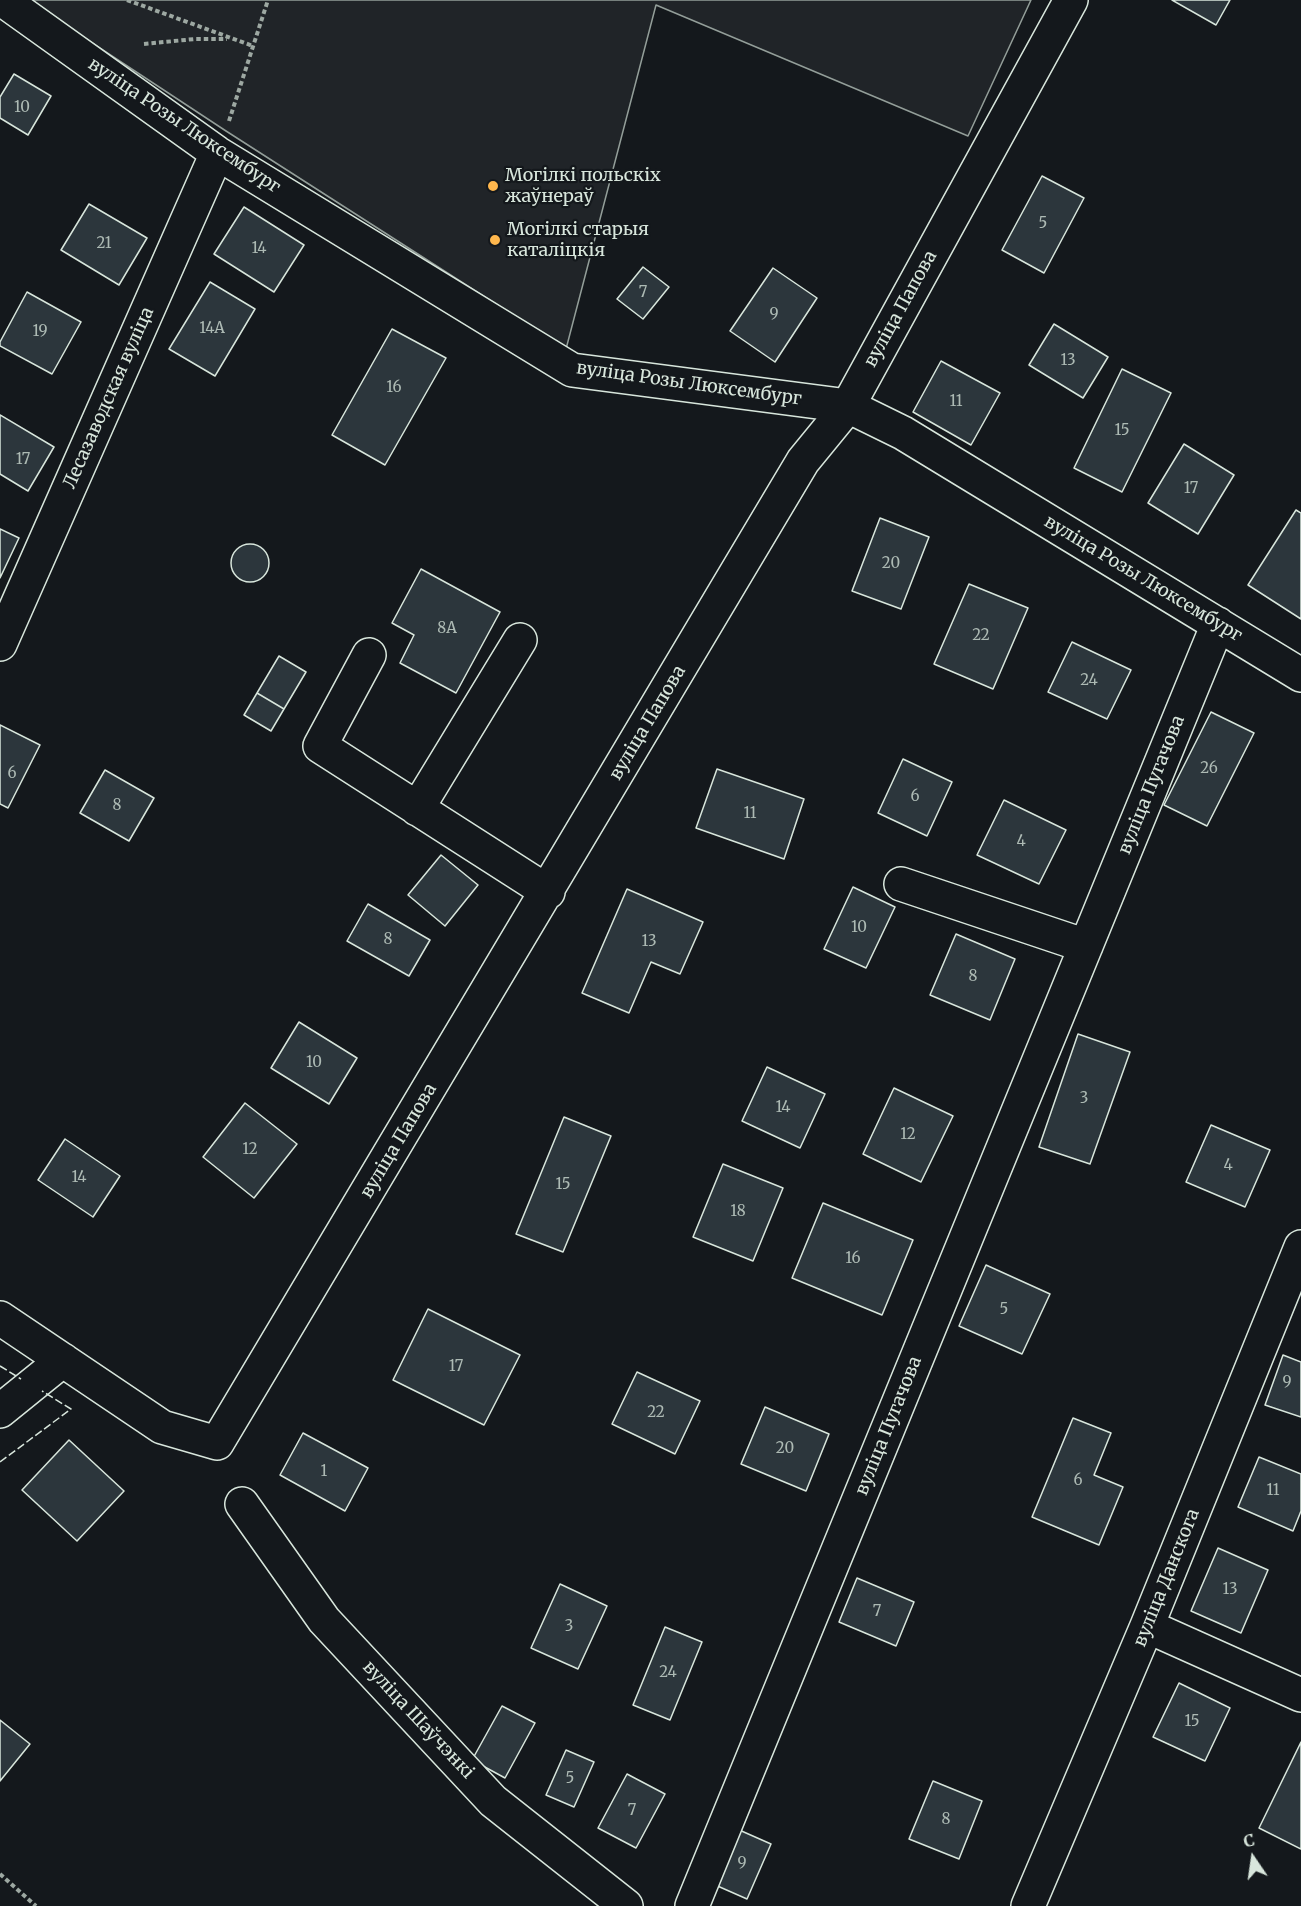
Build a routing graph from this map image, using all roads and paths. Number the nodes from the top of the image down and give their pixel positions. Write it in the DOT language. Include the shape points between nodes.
graph roads {
  1 [pos="3,0"];
  2 [pos="127,0"];
  3 [pos="268,0"];
  4 [pos="1071,0"];
  5 [pos="231,39"];
  6 [pos="144,44"];
  7 [pos="253,46"];
  8 [pos="217,153"];
  9 [pos="848,406"];
  10 [pos="1218,624"];
  11 [pos="520,640"];
  12 [pos="0,644"];
  13 [pos="369,655"];
  14 [pos="1301,675"];
  15 [pos="417,809"];
  16 [pos="901,884"];
  17 [pos="548,892"];
  18 [pos="1086,946"];
  19 [pos="1301,1247"];
  20 [pos="0,1318"];
  21 [pos="63,1360"];
  22 [pos="0,1411"];
  23 [pos="242,1504"];
  24 [pos="1148,1626"];
  25 [pos="1301,1695"];
  26 [pos="0,1874"];
  27 [pos="36,1906"];
  28 [pos="626,1906"];
  29 [pos="692,1906"];
  30 [pos="1028,1906"];
  1 -- 8 [label="street, вуліца Розы Люксембург"];
  2 -- 5 [label="path"];
  3 -- 7 [label="path"];
  4 -- 9 [label="street, вуліца Папова"];
  5 -- 6 [label="path"];
  5 -- 7 [label="path"];
  7 -- 8 [label="path"];
  8 -- 9 [label="street, вуліца Розы Люксембург" via="572,370"];
  8 -- 12 [label="street, Лесазаводская вуліца"];
  9 -- 10 [label="street, вуліца Розы Люксембург" via="903,433"];
  9 -- 17 [label="street, вуліца Папова" via="804,461"];
  10 -- 14 [label="street, вуліца Розы Люксембург"];
  10 -- 18 [label="street, вуліца Пугачова"];
  11 -- 15 [label="street"];
  13 -- 15 [label="street" via="320,746"];
  15 -- 17 [label="street"];
  16 -- 18 [label="street"];
  17 -- 21 [label="street, вуліца Папова" via="217,1443 162,1427"];
  18 -- 29 [label="street, вуліца Пугачова"];
  19 -- 24 [label="street, вуліца Данскога"];
  20 -- 21 [label="street"];
  21 -- 22 [label="street"];
  23 -- 28 [label="street, вуліца Шаўчэнкі" via="324,1620 493,1801"];
  24 -- 25 [label="street"];
  24 -- 30 [label="street, вуліца Данскога"];
  26 -- 27 [label="path"];
}
